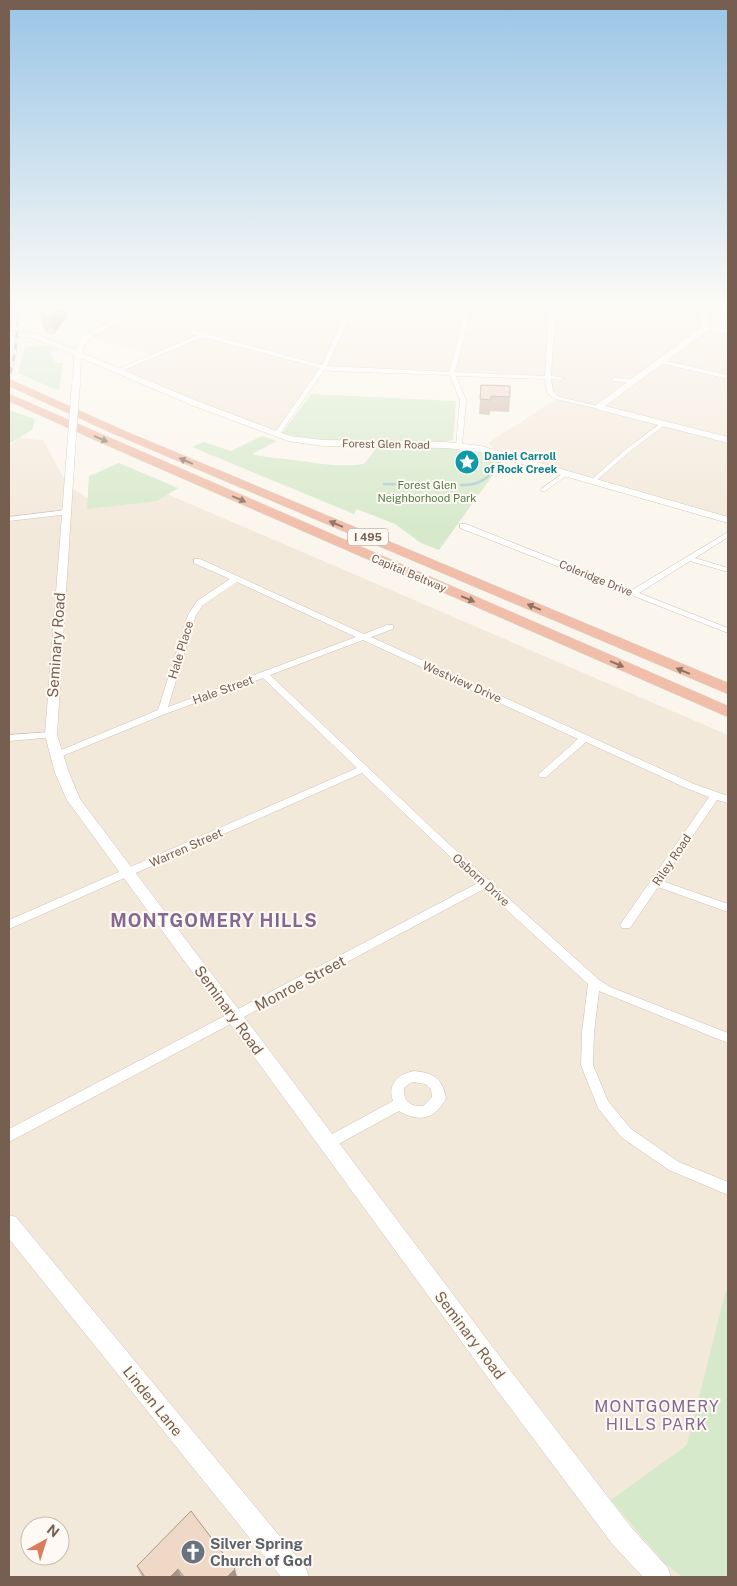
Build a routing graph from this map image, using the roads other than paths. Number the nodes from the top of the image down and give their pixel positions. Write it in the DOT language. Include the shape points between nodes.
graph roads {
  1 [pos="11,383"];
  2 [pos="76,383"];
  3 [pos="149,383"];
  4 [pos="313,383"];
  5 [pos="456,383"];
  6 [pos="549,383"];
  7 [pos="632,383"];
  8 [pos="9,397"];
  9 [pos="599,408"];
  10 [pos="663,424"];
  11 [pos="277,434"];
  12 [pos="728,440"];
  13 [pos="460,446"];
  14 [pos="567,472"];
  15 [pos="594,480"];
  16 [pos="543,490"];
  17 [pos="66,512"];
  18 [pos="9,519"];
  19 [pos="728,520"];
  20 [pos="463,526"];
  21 [pos="728,534"];
  22 [pos="689,558"];
  23 [pos="198,561"];
  24 [pos="728,570"];
  25 [pos="236,579"];
  26 [pos="633,593"];
  27 [pos="390,628"];
  28 [pos="728,631"];
  29 [pos="364,638"];
  30 [pos="265,675"];
  31 [pos="728,690"];
  32 [pos="162,712"];
  33 [pos="728,712"];
  34 [pos="51,734"];
  35 [pos="9,738"];
  36 [pos="585,738"];
  37 [pos="57,755"];
  38 [pos="363,770"];
  39 [pos="543,775"];
  40 [pos="715,795"];
  41 [pos="728,800"];
  42 [pos="129,873"];
  43 [pos="657,883"];
  44 [pos="485,884"];
  45 [pos="728,908"];
  46 [pos="626,925"];
  47 [pos="9,926"];
  48 [pos="594,982"];
  49 [pos="234,1018"];
  50 [pos="728,1038"];
  51 [pos="400,1104"];
  52 [pos="9,1136"];
  53 [pos="328,1143"];
  54 [pos="728,1189"];
  55 [pos="9,1224"];
  56 [pos="654,1576"];
  57 [pos="297,1577"];
  31 -- 1 [label="highway, Capital Beltway / I 495, one-way" via="116,431"];
  2 -- 17 [label="main road, Seminary Road, bridge"];
  3 -- 11 [label="main road, Forest Glen Road"];
  4 -- 11 [label="street"];
  5 -- 13 [label="street" via="463,400"];
  6 -- 9 [label="street" via="550,393 558,398"];
  7 -- 9 [label="main road"];
  8 -- 33 [label="highway, Capital Beltway / I 495, one-way"];
  9 -- 10 [label="main road"];
  10 -- 12 [label="main road"];
  10 -- 15 [label="street"];
  11 -- 13 [label="main road, Forest Glen Road" via="317,442"];
  13 -- 14 [label="main road, Forest Glen Road" via="497,452"];
  14 -- 15 [label="main road, Forest Glen Road"];
  14 -- 16 [label="street"];
  15 -- 19 [label="main road, Forest Glen Road"];
  17 -- 18 [label="street"];
  17 -- 34 [label="main road, Seminary Road"];
  20 -- 26 [label="street, Coleridge Drive"];
  21 -- 22 [label="street"];
  22 -- 24 [label="street"];
  22 -- 26 [label="street"];
  23 -- 25 [label="street, Westview Drive"];
  25 -- 29 [label="street, Westview Drive"];
  25 -- 32 [label="street, Hale Place" via="200,603 192,615"];
  26 -- 28 [label="street, Coleridge Drive"];
  27 -- 29 [label="street, Hale Street"];
  29 -- 30 [label="street, Hale Street"];
  29 -- 36 [label="street, Westview Drive"];
  30 -- 32 [label="street, Hale Street"];
  30 -- 38 [label="street, Osborn Drive"];
  32 -- 37 [label="street, Hale Street"];
  34 -- 35 [label="street"];
  34 -- 37 [label="main road, Seminary Road"];
  36 -- 39 [label="street"];
  36 -- 40 [label="street, Westview Drive"];
  37 -- 42 [label="main road, Seminary Road" via="74,800"];
  38 -- 42 [label="street, Warren Street"];
  38 -- 44 [label="street, Osborn Drive"];
  40 -- 41 [label="street, Westview Drive"];
  40 -- 43 [label="street, Riley Road"];
  42 -- 47 [label="street, Warren Street"];
  42 -- 49 [label="main road, Seminary Road"];
  43 -- 45 [label="street"];
  43 -- 46 [label="street, Riley Road"];
  44 -- 48 [label="street, Osborn Drive"];
  44 -- 49 [label="street, Monroe Street"];
  48 -- 50 [label="street, Osborn Drive" via="606,990"];
  48 -- 54 [label="street" via="587,1065 603,1104 626,1133 674,1166"];
  49 -- 52 [label="street, Monroe Street"];
  49 -- 53 [label="main road, Seminary Road"];
  51 -- 53 [label="street"];
  53 -- 56 [label="main road, Seminary Road"];
  55 -- 57 [label="main road, Linden Lane"];
}
